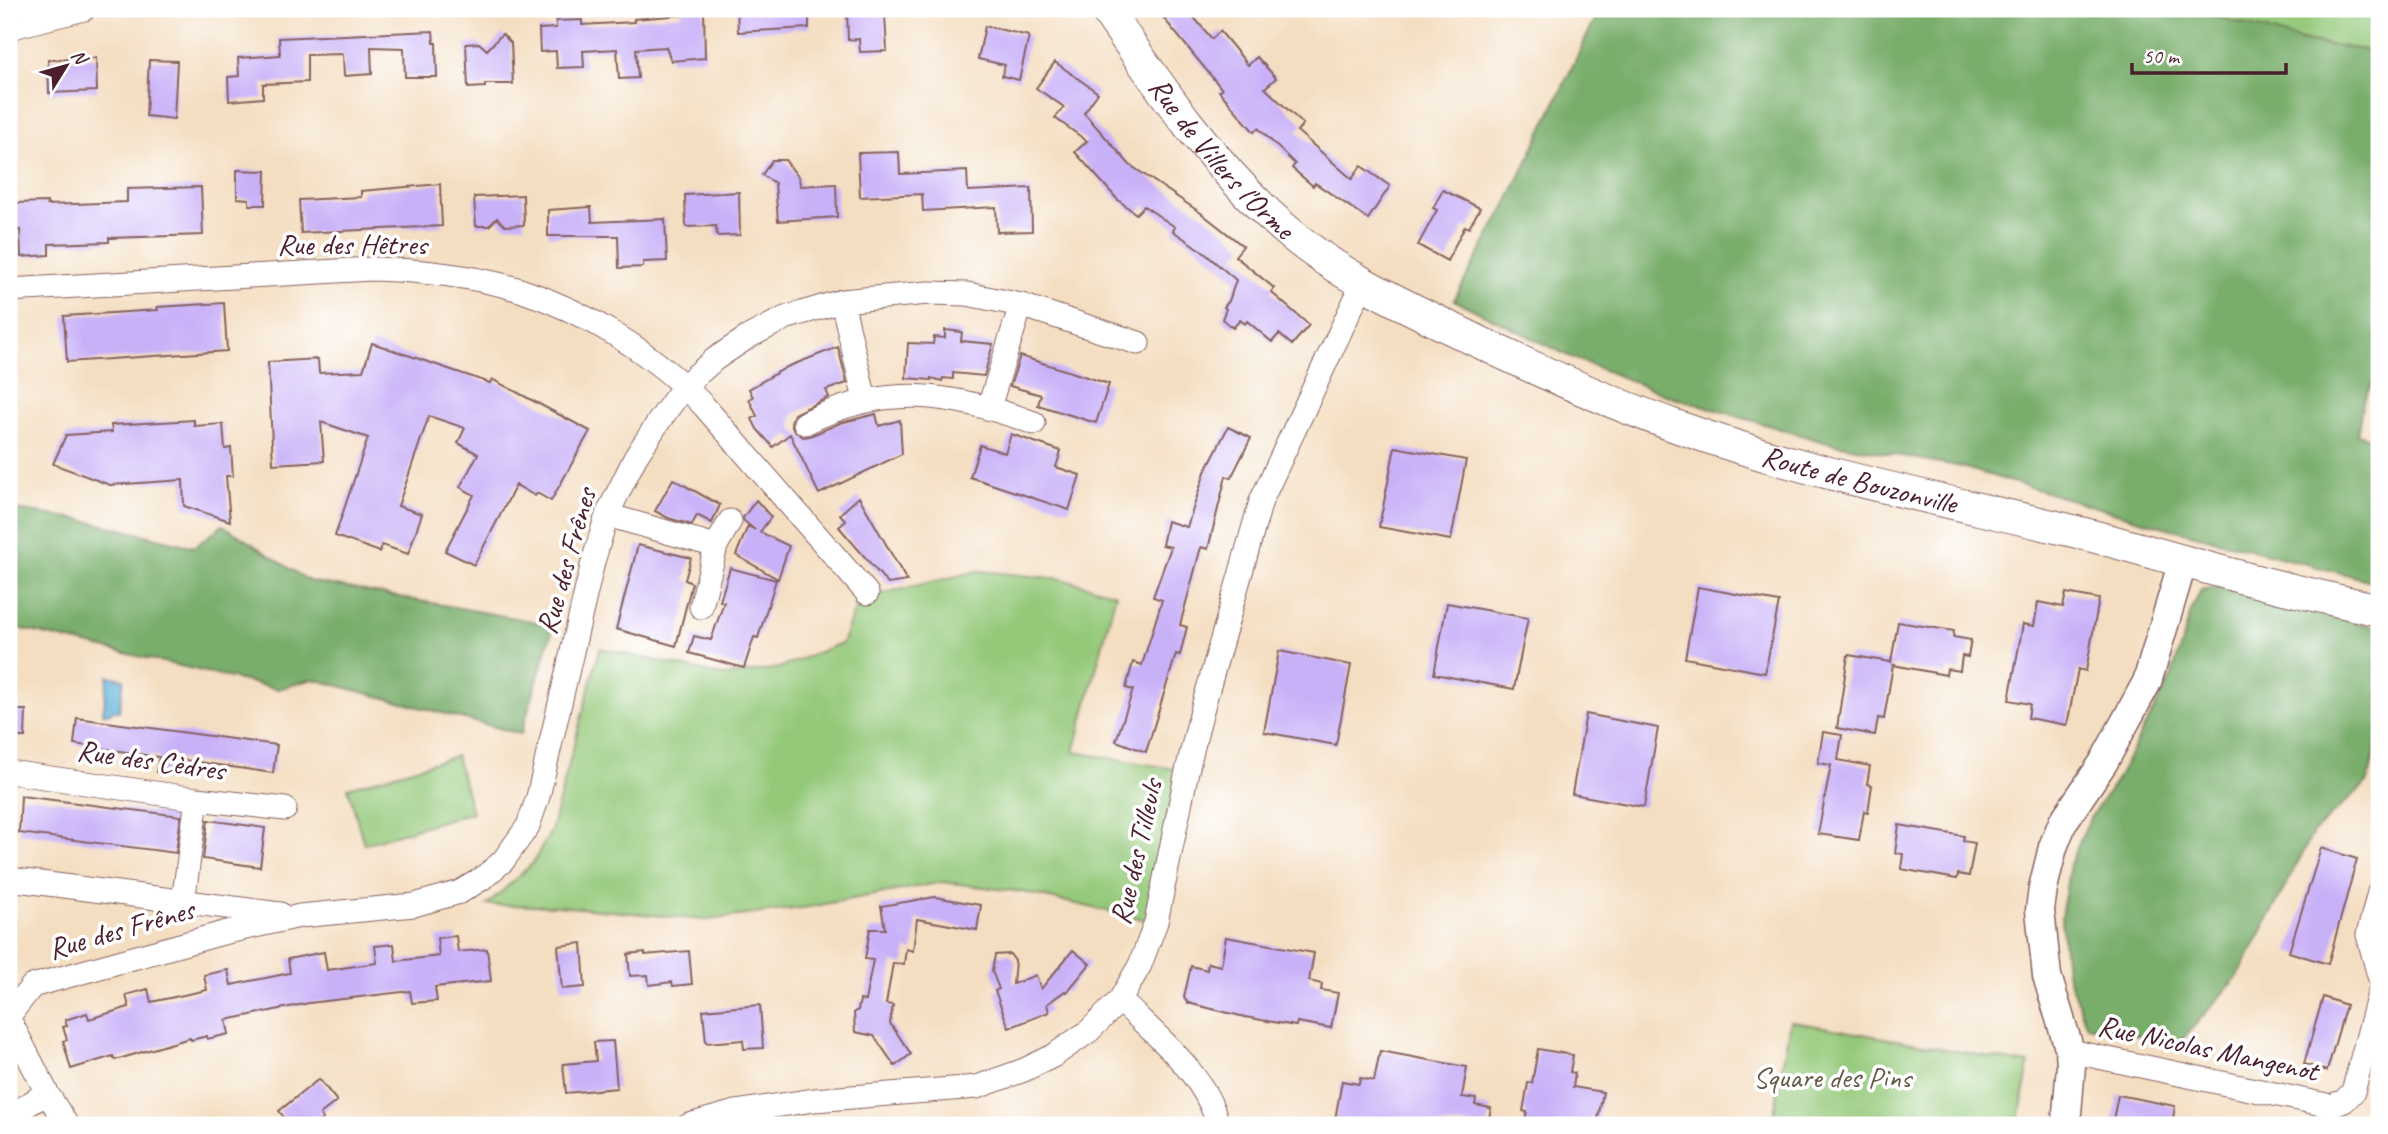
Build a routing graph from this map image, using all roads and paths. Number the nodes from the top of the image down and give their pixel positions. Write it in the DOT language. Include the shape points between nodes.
graph roads {
  1 [pos="84,9"];
  2 [pos="1106,9"];
  3 [pos="35,14"];
  4 [pos="9,28"];
  5 [pos="1363,283"];
  6 [pos="9,290"];
  7 [pos="842,301"];
  8 [pos="1021,305"];
  9 [pos="1138,343"];
  10 [pos="684,386"];
  11 [pos="865,400"];
  12 [pos="989,407"];
  13 [pos="1034,423"];
  14 [pos="806,424"];
  15 [pos="607,516"];
  16 [pos="730,521"];
  17 [pos="716,547"];
  18 [pos="2183,561"];
  19 [pos="867,593"];
  20 [pos="701,607"];
  21 [pos="2379,610"];
  22 [pos="9,772"];
  23 [pos="9,782"];
  24 [pos="197,799"];
  25 [pos="285,809"];
  26 [pos="9,879"];
  27 [pos="2379,892"];
  28 [pos="183,902"];
  29 [pos="222,907"];
  30 [pos="300,916"];
  31 [pos="223,933"];
  32 [pos="2379,976"];
  33 [pos="2379,994"];
  34 [pos="1120,1000"];
  35 [pos="9,1018"];
  36 [pos="2070,1051"];
  37 [pos="47,1093"];
  38 [pos="18,1114"];
  39 [pos="67,1125"];
  40 [pos="689,1125"];
  41 [pos="1218,1125"];
  42 [pos="2066,1125"];
  1 -- 3 [label="street"];
  2 -- 5 [label="main road, Rue de Villers l'Orme" via="1170,99 1248,194 1296,238"];
  3 -- 4 [label="street"];
  5 -- 18 [label="main road, Route de Bouzonville" via="1567,383 1683,429 1814,469"];
  5 -- 34 [label="street, Rue des Tilleuls" via="1261,501 1200,714 1156,922"];
  6 -- 10 [label="street, Rue des Hêtres" via="409,270 518,290 568,310 628,344"];
  7 -- 8 [label="street, Rue des Frênes" via="928,293 967,294"];
  7 -- 10 [label="street, Rue des Frênes" via="785,318 748,337"];
  7 -- 11 [label="street"];
  8 -- 9 [label="street, Rue des Frênes"];
  8 -- 12 [label="street"];
  10 -- 15 [label="street, Rue des Frênes" via="635,458"];
  10 -- 19 [label="street, Rue des Hêtres"];
  11 -- 12 [label="street" via="932,397"];
  11 -- 14 [label="street"];
  12 -- 13 [label="street"];
  15 -- 17 [label="street"];
  15 -- 30 [label="street, Rue des Frênes" via="538,797 528,826 503,861 460,892 414,905"];
  16 -- 17 [label="street"];
  17 -- 20 [label="street"];
  18 -- 21 [label="main road, Route de Bouzonville"];
  18 -- 36 [label="street" via="2147,682 2104,763 2063,822 2043,888 2041,939 2047,976"];
  22 -- 23 [label="street"];
  22 -- 24 [label="street, Rue des Cèdres"];
  24 -- 25 [label="street, Rue des Cèdres"];
  24 -- 28 [label="street"];
  26 -- 28 [label="street, Rue des Frênes"];
  27 -- 32 [label="street" via="2368,935"];
  28 -- 29 [label="street, Rue des Frênes"];
  29 -- 30 [label="street, Rue des Frênes"];
  29 -- 31 [label="street, Rue des Frênes" via="229,916"];
  30 -- 31 [label="street, Rue des Frênes"];
  31 -- 35 [label="street, Rue des Frênes" via="32,986"];
  33 -- 36 [label="street, Rue Nicolas Mangenot" via="2353,1092 2331,1106"];
  34 -- 40 [label="street, Rue des Tilleuls" via="1090,1031 1053,1056 976,1087 814,1100 735,1112"];
  34 -- 41 [label="street" via="1187,1067"];
  35 -- 37 [label="street"];
  36 -- 42 [label="street"];
  37 -- 38 [label="street"];
  37 -- 39 [label="street"];
}
